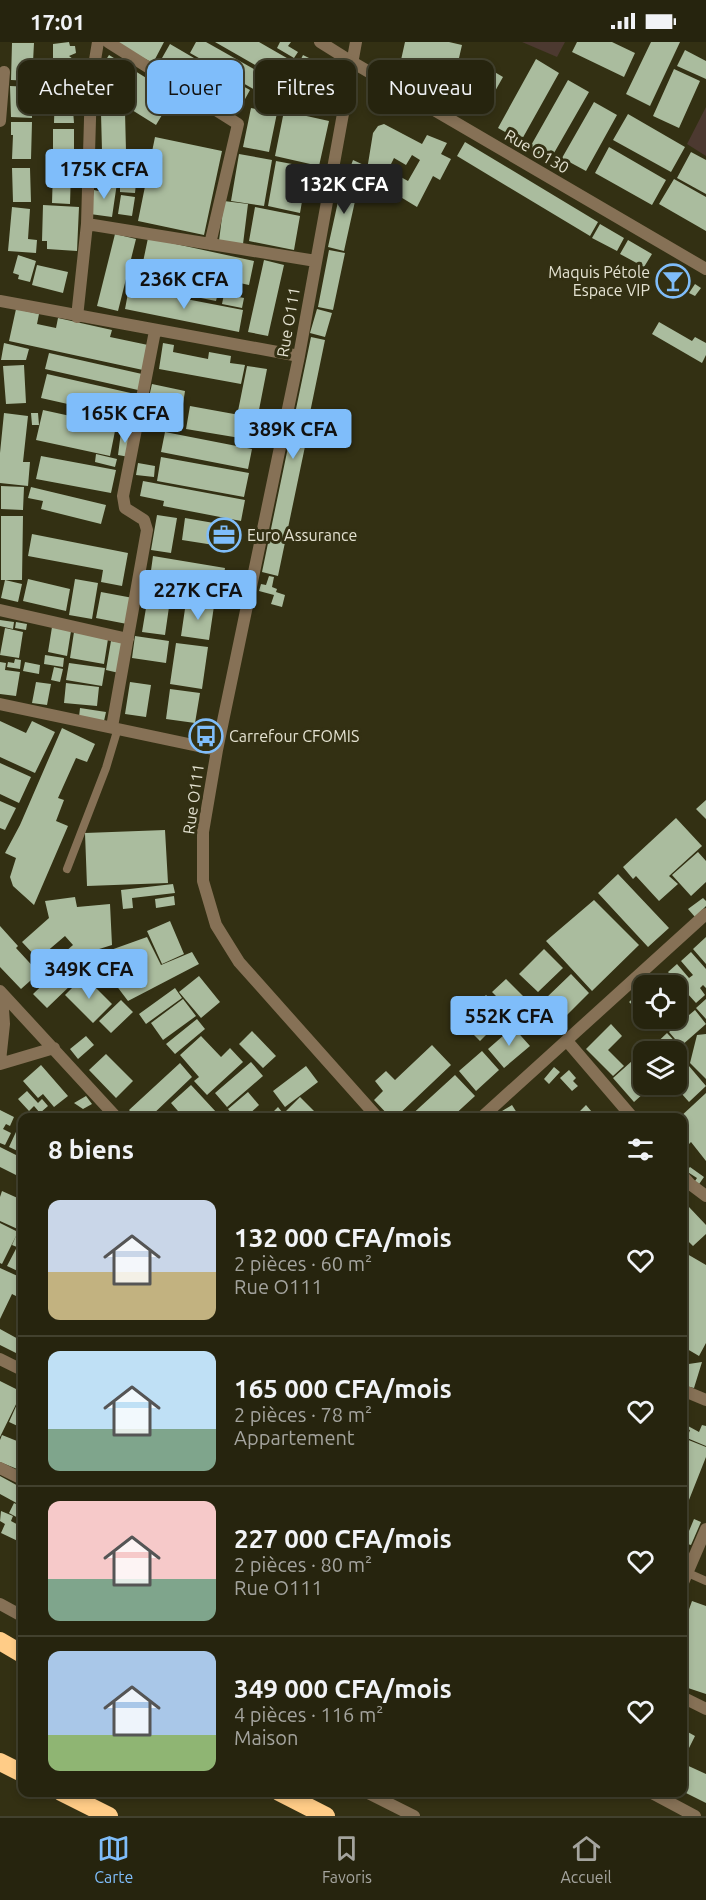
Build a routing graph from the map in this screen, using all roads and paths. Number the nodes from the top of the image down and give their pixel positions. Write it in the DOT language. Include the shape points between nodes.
graph roads {
  1 [pos="98,42"];
  2 [pos="108,42"];
  3 [pos="320,42"];
  4 [pos="356,42"];
  5 [pos="349,60"];
  6 [pos="352,60"];
  7 [pos="356,64"];
  8 [pos="4,72"];
  9 [pos="343,114"];
  10 [pos="0,121"];
  11 [pos="87,224"];
  12 [pos="210,244"];
  13 [pos="316,261"];
  14 [pos="706,270"];
  15 [pos="0,301"];
  16 [pos="77,317"];
  17 [pos="155,331"];
  18 [pos="299,356"];
  19 [pos="0,610"];
  20 [pos="128,639"];
  21 [pos="0,704"];
  22 [pos="116,727"];
  23 [pos="217,750"];
  24 [pos="67,869"];
  25 [pos="706,914"];
  26 [pos="1,992"];
  27 [pos="567,1041"];
  28 [pos="54,1048"];
  29 [pos="0,1063"];
  30 [pos="112,1113"];
  31 [pos="374,1113"];
  32 [pos="487,1113"];
  33 [pos="629,1113"];
  34 [pos="687,1179"];
  35 [pos="706,1196"];
  36 [pos="0,1359"];
  37 [pos="18,1368"];
  38 [pos="687,1392"];
  39 [pos="706,1400"];
  40 [pos="0,1468"];
  41 [pos="18,1477"];
  42 [pos="706,1529"];
  43 [pos="687,1574"];
  44 [pos="687,1579"];
  45 [pos="706,1581"];
  46 [pos="0,1604"];
  47 [pos="18,1614"];
  48 [pos="0,1641"];
  49 [pos="18,1652"];
  50 [pos="0,1655"];
  51 [pos="18,1664"];
  52 [pos="687,1700"];
  53 [pos="706,1709"];
  54 [pos="0,1762"];
  55 [pos="0,1770"];
  56 [pos="18,1771"];
  57 [pos="18,1777"];
  58 [pos="67,1797"];
  59 [pos="72,1797"];
  60 [pos="289,1797"];
  61 [pos="376,1797"];
  62 [pos="659,1797"];
  63 [pos="92,1807"];
  64 [pos="109,1816"];
  65 [pos="326,1816"];
  66 [pos="414,1816"];
  67 [pos="695,1816"];
  1 -- 11 [label="street" via="91,84"];
  2 -- 12 [label="street" via="238,124"];
  3 -- 5 [label="street, Rue O130"];
  4 -- 6 [label="street, Rue O111"];
  7 -- 14 [label="street, Rue O130"];
  8 -- 10 [label="street"];
  9 -- 13 [label="street, Rue O111"];
  11 -- 12 [label="street"];
  11 -- 16 [label="street"];
  12 -- 13 [label="street"];
  13 -- 18 [label="street, Rue O111"];
  15 -- 16 [label="street"];
  16 -- 17 [label="street"];
  17 -- 18 [label="street"];
  17 -- 20 [label="street" via="123,496 125,508 144,520 147,530"];
  18 -- 23 [label="street, Rue O111"];
  19 -- 20 [label="street"];
  20 -- 22 [label="street"];
  21 -- 22 [label="street"];
  22 -- 23 [label="street"];
  22 -- 24 [label="lane" via="106,768"];
  23 -- 31 [label="street, Rue O111" via="203,831 203,881 216,925 239,962"];
  25 -- 27 [label="street"];
  26 -- 28 [label="street"];
  26 -- 29 [label="street" via="4,1024"];
  27 -- 32 [label="street"];
  27 -- 33 [label="street"];
  28 -- 29 [label="street"];
  28 -- 30 [label="street"];
  34 -- 35 [label="street"];
  36 -- 37 [label="street"];
  38 -- 39 [label="street"];
  40 -- 41 [label="street"];
  42 -- 43 [label="street"];
  44 -- 45 [label="lane"];
  46 -- 47 [label="street"];
  48 -- 49 [label="highway"];
  50 -- 51 [label="highway"];
  52 -- 53 [label="street"];
  54 -- 56 [label="highway"];
  55 -- 57 [label="highway"];
  58 -- 63 [label="highway"];
  59 -- 63 [label="highway"];
  60 -- 65 [label="highway"];
  61 -- 66 [label="street"];
  62 -- 67 [label="street"];
  63 -- 64 [label="highway"];
}
